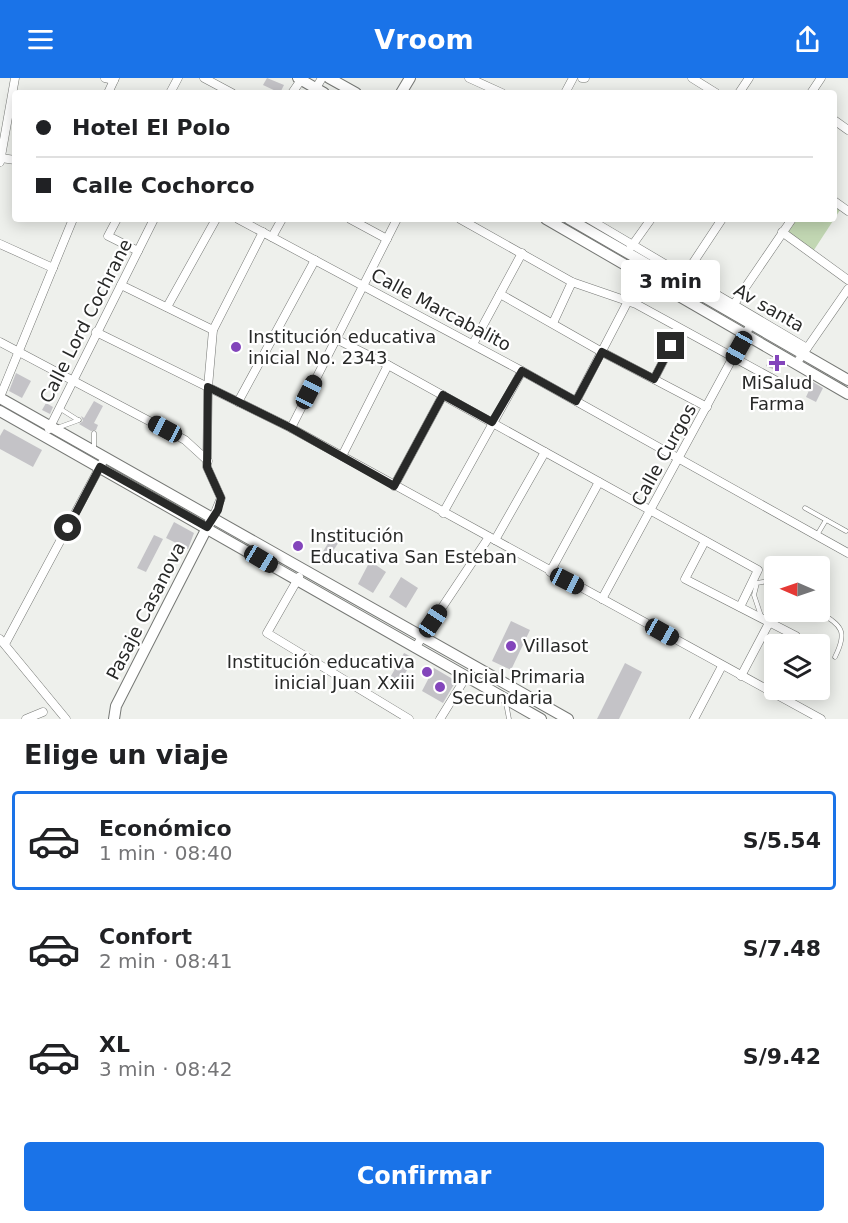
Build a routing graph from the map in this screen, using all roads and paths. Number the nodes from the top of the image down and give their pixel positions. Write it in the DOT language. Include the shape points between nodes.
graph roads {
  1 [pos="105,78"];
  2 [pos="204,78"];
  3 [pos="329,78"];
  4 [pos="469,78"];
  5 [pos="692,78"];
  6 [pos="114,79"];
  7 [pos="299,79"];
  8 [pos="226,90"];
  9 [pos="318,90"];
  10 [pos="351,90"];
  11 [pos="495,90"];
  12 [pos="711,90"];
  13 [pos="12,94"];
  14 [pos="0,160"];
  15 [pos="72,222"];
  16 [pos="115,222"];
  17 [pos="152,222"];
  18 [pos="214,222"];
  19 [pos="244,222"];
  20 [pos="280,222"];
  21 [pos="356,222"];
  22 [pos="395,222"];
  23 [pos="465,222"];
  24 [pos="551,222"];
  25 [pos="575,222"];
  26 [pos="593,222"];
  27 [pos="649,222"];
  28 [pos="720,222"];
  29 [pos="790,222"];
  30 [pos="263,232"];
  31 [pos="782,232"];
  32 [pos="272,237"];
  33 [pos="387,238"];
  34 [pos="0,244"];
  35 [pos="631,248"];
  36 [pos="138,251"];
  37 [pos="522,253"];
  38 [pos="315,260"];
  39 [pos="621,263"];
  40 [pos="53,268"];
  41 [pos="682,279"];
  42 [pos="848,280"];
  43 [pos="572,282"];
  44 [pos="121,285"];
  45 [pos="363,285"];
  46 [pos="848,290"];
  47 [pos="500,294"];
  48 [pos="627,303"];
  49 [pos="167,307"];
  50 [pos="732,309"];
  51 [pos="552,323"];
  52 [pos="751,324"];
  53 [pos="680,329"];
  54 [pos="213,330"];
  55 [pos="96,333"];
  56 [pos="745,337"];
  57 [pos="336,339"];
  58 [pos="0,342"];
  59 [pos="473,344"];
  60 [pos="19,351"];
  61 [pos="805,351"];
  62 [pos="602,352"];
  63 [pos="733,359"];
  64 [pos="796,364"];
  65 [pos="388,365"];
  66 [pos="522,371"];
  67 [pos="654,379"];
  68 [pos="72,380"];
  69 [pos="848,380"];
  70 [pos="784,385"];
  71 [pos="208,387"];
  72 [pos="848,394"];
  73 [pos="443,395"];
  74 [pos="0,398"];
  75 [pos="576,401"];
  76 [pos="238,402"];
  77 [pos="707,407"];
  78 [pos="59,408"];
  79 [pos="0,411"];
  80 [pos="492,422"];
  81 [pos="291,428"];
  82 [pos="50,431"];
  83 [pos="94,433"];
  84 [pos="93,452"];
  85 [pos="545,452"];
  86 [pos="342,456"];
  87 [pos="680,458"];
  88 [pos="208,461"];
  89 [pos="103,463"];
  90 [pos="599,482"];
  91 [pos="394,486"];
  92 [pos="805,508"];
  93 [pos="651,511"];
  94 [pos="443,513"];
  95 [pos="826,519"];
  96 [pos="210,524"];
  97 [pos="846,531"];
  98 [pos="817,536"];
  99 [pos="492,539"];
  100 [pos="705,541"];
  101 [pos="848,553"];
  102 [pos="550,572"];
  103 [pos="300,575"];
  104 [pos="764,582"];
  105 [pos="602,598"];
  106 [pos="740,607"];
  107 [pos="761,618"];
  108 [pos="830,618"];
  109 [pos="769,623"];
  110 [pos="792,634"];
  111 [pos="421,638"];
  112 [pos="2,641"];
  113 [pos="415,648"];
  114 [pos="835,657"];
  115 [pos="723,666"];
  116 [pos="741,676"];
  117 [pos="466,677"];
  118 [pos="505,699"];
  119 [pos="43,712"];
  120 [pos="26,719"];
  121 [pos="66,719"];
  122 [pos="114,719"];
  123 [pos="410,719"];
  124 [pos="440,719"];
  125 [pos="509,719"];
  126 [pos="541,719"];
  127 [pos="568,719"];
  128 [pos="694,719"];
  129 [pos="821,719"];
  1 -- 6 [label="street"];
  2 -- 8 [label="street"];
  3 -- 10 [label="main road"];
  4 -- 11 [label="street"];
  5 -- 12 [label="street"];
  7 -- 9 [label="main road"];
  13 -- 14 [label="street"];
  15 -- 40 [label="street"];
  16 -- 36 [label="street" via="108,236"];
  17 -- 36 [label="street, Calle Lord Cochrane"];
  18 -- 49 [label="street"];
  19 -- 30 [label="street, Calle Marcabalito"];
  20 -- 32 [label="street"];
  21 -- 33 [label="street"];
  22 -- 33 [label="street"];
  23 -- 37 [label="street"];
  24 -- 39 [label="main road"];
  25 -- 35 [label="main road"];
  26 -- 35 [label="street"];
  27 -- 35 [label="street"];
  28 -- 41 [label="street"];
  29 -- 31 [label="street"];
  30 -- 32 [label="street, Calle Marcabalito"];
  30 -- 54 [label="street"];
  31 -- 42 [label="street"];
  31 -- 50 [label="street"];
  32 -- 38 [label="street, Calle Marcabalito"];
  33 -- 45 [label="street"];
  34 -- 40 [label="street"];
  35 -- 39 [label="street"];
  35 -- 41 [label="main road"];
  36 -- 44 [label="street, Calle Lord Cochrane"];
  37 -- 43 [label="street"];
  37 -- 47 [label="street"];
  38 -- 45 [label="street, Calle Marcabalito"];
  38 -- 76 [label="street"];
  39 -- 56 [label="main road"];
  40 -- 60 [label="street"];
  41 -- 50 [label="main road"];
  43 -- 48 [label="street"];
  43 -- 51 [label="street"];
  44 -- 49 [label="street"];
  44 -- 55 [label="street, Calle Lord Cochrane"];
  45 -- 57 [label="street"];
  45 -- 59 [label="street, Calle Marcabalito"];
  46 -- 61 [label="street"];
  47 -- 51 [label="street"];
  47 -- 59 [label="street"];
  48 -- 53 [label="street" via="636,304"];
  48 -- 62 [label="street"];
  49 -- 54 [label="street"];
  50 -- 52 [label="main road"];
  50 -- 61 [label="street, Av santa"];
  51 -- 62 [label="street"];
  52 -- 56 [label="street, Calle Curgos"];
  52 -- 61 [label="main road"];
  53 -- 63 [label="street"];
  53 -- 67 [label="street"];
  54 -- 71 [label="street"];
  55 -- 68 [label="street, Calle Lord Cochrane"];
  55 -- 71 [label="street"];
  56 -- 63 [label="street, Calle Curgos"];
  56 -- 64 [label="main road"];
  57 -- 65 [label="street"];
  57 -- 81 [label="street"];
  58 -- 60 [label="street"];
  59 -- 66 [label="street, Calle Marcabalito"];
  60 -- 68 [label="street"];
  60 -- 74 [label="street"];
  61 -- 64 [label="street"];
  61 -- 69 [label="main road"];
  62 -- 67 [label="street"];
  62 -- 75 [label="street"];
  63 -- 70 [label="street"];
  63 -- 77 [label="street, Calle Curgos"];
  64 -- 72 [label="main road"];
  65 -- 73 [label="street"];
  65 -- 86 [label="street"];
  66 -- 75 [label="street, Calle Marcabalito"];
  66 -- 80 [label="street"];
  67 -- 77 [label="street"];
  68 -- 78 [label="street, Calle Lord Cochrane"];
  68 -- 88 [label="street" via="185,440"];
  71 -- 76 [label="street"];
  71 -- 88 [label="street"];
  73 -- 80 [label="street"];
  73 -- 91 [label="street"];
  74 -- 82 [label="main road"];
  75 -- 87 [label="street, Calle Marcabalito"];
  76 -- 81 [label="street"];
  77 -- 87 [label="street, Calle Curgos"];
  78 -- 82 [label="street, Calle Lord Cochrane"];
  78 -- 82 [label="lane" via="79,420"];
  79 -- 82 [label="main road"];
  80 -- 85 [label="street"];
  80 -- 94 [label="street"];
  81 -- 86 [label="street"];
  82 -- 84 [label="main road"];
  82 -- 89 [label="main road"];
  83 -- 84 [label="lane"];
  84 -- 89 [label="main road"];
  85 -- 90 [label="street"];
  85 -- 99 [label="street"];
  86 -- 91 [label="street"];
  87 -- 93 [label="street, Calle Curgos"];
  87 -- 98 [label="street, Calle Marcabalito"];
  88 -- 96 [label="street" via="221,498"];
  89 -- 96 [label="main road"];
  89 -- 112 [label="street"];
  90 -- 93 [label="street"];
  90 -- 102 [label="street"];
  91 -- 94 [label="street"];
  92 -- 95 [label="lane"];
  93 -- 100 [label="street"];
  93 -- 105 [label="street, Calle Curgos"];
  94 -- 99 [label="street"];
  95 -- 97 [label="lane"];
  95 -- 98 [label="lane"];
  96 -- 103 [label="main road"];
  96 -- 122 [label="main road, Pasaje Casanova" via="116,706"];
  98 -- 101 [label="street, Calle Marcabalito"];
  99 -- 102 [label="street"];
  99 -- 111 [label="street"];
  100 -- 106 [label="street" via="758,570"];
  100 -- 106 [label="street" via="685,579"];
  102 -- 105 [label="street"];
  103 -- 111 [label="main road"];
  103 -- 113 [label="main road"];
  103 -- 123 [label="street" via="267,633"];
  104 -- 107 [label="lane" via="757,583 754,590"];
  105 -- 115 [label="street"];
  106 -- 107 [label="street"];
  107 -- 109 [label="street"];
  108 -- 114 [label="lane" via="842,632 843,641"];
  109 -- 110 [label="street"];
  109 -- 116 [label="street"];
  111 -- 113 [label="street"];
  111 -- 127 [label="main road"];
  112 -- 121 [label="street"];
  113 -- 117 [label="main road"];
  115 -- 116 [label="street"];
  115 -- 128 [label="street"];
  116 -- 129 [label="street"];
  117 -- 118 [label="main road"];
  117 -- 124 [label="street"];
  118 -- 125 [label="lane"];
  118 -- 126 [label="main road"];
  119 -- 120 [label="street"];
}
